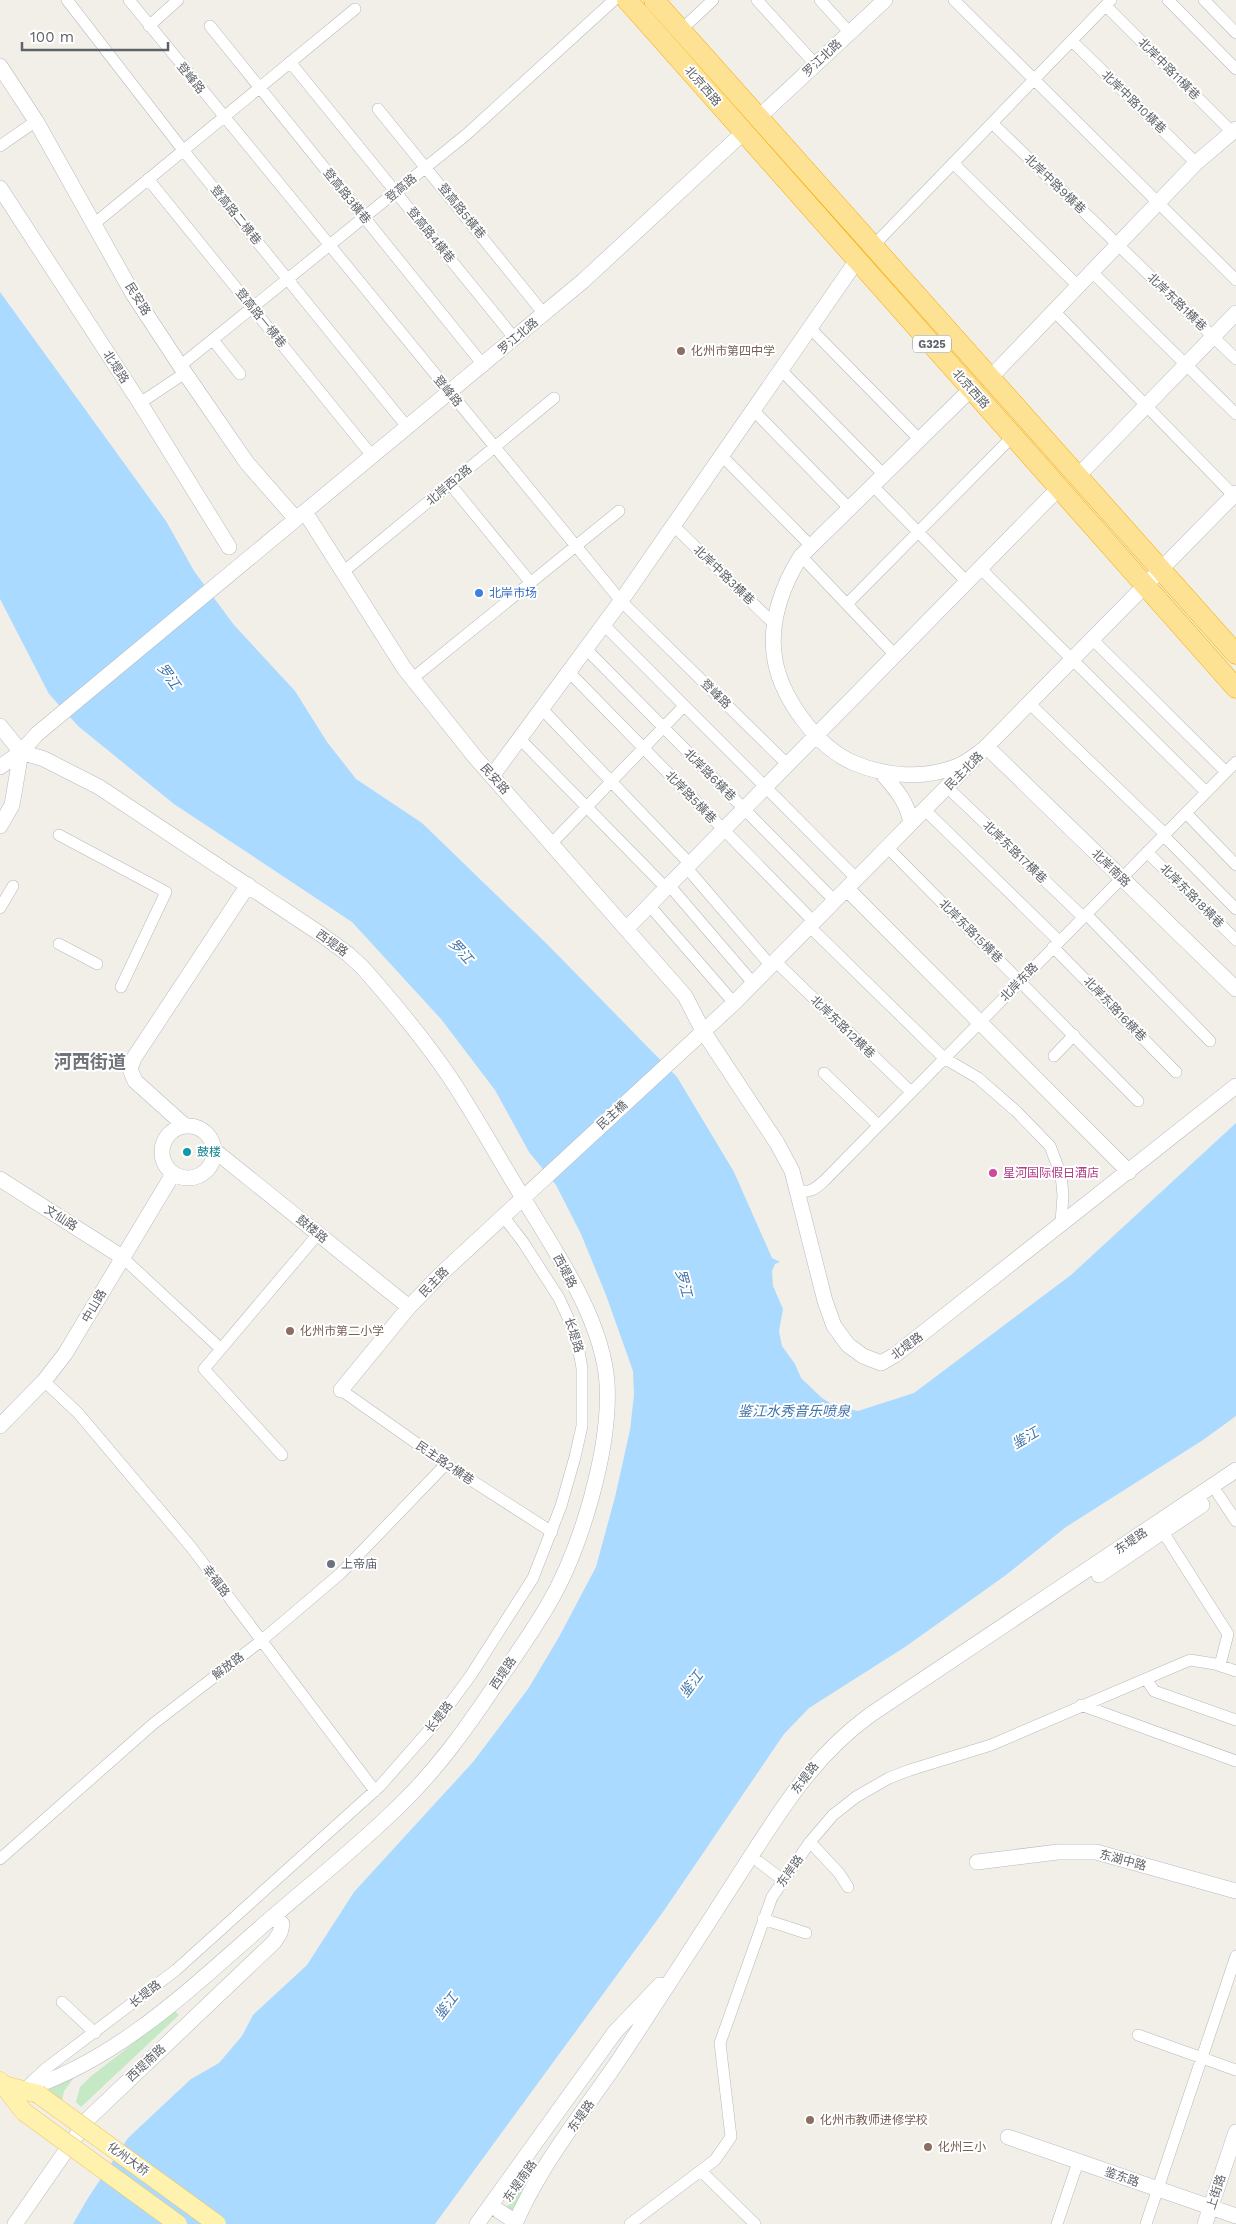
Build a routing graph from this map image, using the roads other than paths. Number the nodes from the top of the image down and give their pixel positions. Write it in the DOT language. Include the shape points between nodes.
graph roads {
  1 [pos="67,0"];
  2 [pos="129,0"];
  3 [pos="178,0"];
  4 [pos="614,0"];
  5 [pos="627,0"];
  6 [pos="654,0"];
  7 [pos="714,0"];
  8 [pos="757,0"];
  9 [pos="820,0"];
  10 [pos="885,0"];
  11 [pos="954,0"];
  12 [pos="1168,0"];
  13 [pos="1204,0"];
  14 [pos="1109,3"];
  15 [pos="354,9"];
  16 [pos="149,26"];
  17 [pos="210,26"];
  18 [pos="680,30"];
  19 [pos="850,33"];
  20 [pos="1236,33"];
  21 [pos="1072,41"];
  22 [pos="290,62"];
  23 [pos="815,64"];
  24 [pos="0,66"];
  25 [pos="1236,69"];
  26 [pos="1034,80"];
  27 [pos="260,88"];
  28 [pos="378,109"];
  29 [pos="759,117"];
  30 [pos="224,118"];
  31 [pos="36,121"];
  32 [pos="992,123"];
  33 [pos="1234,130"];
  34 [pos="744,132"];
  35 [pos="0,146"];
  36 [pos="183,150"];
  37 [pos="953,163"];
  38 [pos="1196,163"];
  39 [pos="426,168"];
  40 [pos="148,179"];
  41 [pos="0,188"];
  42 [pos="396,192"];
  43 [pos="1156,203"];
  44 [pos="365,218"];
  45 [pos="94,224"];
  46 [pos="1117,244"];
  47 [pos="873,246"];
  48 [pos="329,247"];
  49 [pos="857,260"];
  50 [pos="1092,271"];
  51 [pos="288,280"];
  52 [pos="1236,280"];
  53 [pos="1078,286"];
  54 [pos="253,308"];
  55 [pos="1054,311"];
  56 [pos="1236,313"];
  57 [pos="544,314"];
  58 [pos="810,327"];
  59 [pos="1213,337"];
  60 [pos="515,339"];
  61 [pos="213,340"];
  62 [pos="1236,359"];
  63 [pos="1186,364"];
  64 [pos="484,366"];
  65 [pos="780,369"];
  66 [pos="182,370"];
  67 [pos="240,374"];
  68 [pos="990,378"];
  69 [pos="971,389"];
  70 [pos="449,394"];
  71 [pos="554,398"];
  72 [pos="140,403"];
  73 [pos="1146,406"];
  74 [pos="753,410"];
  75 [pos="1236,414"];
  76 [pos="408,428"];
  77 [pos="1013,436"];
  78 [pos="919,439"];
  79 [pos="494,447"];
  80 [pos="721,455"];
  81 [pos="373,457"];
  82 [pos="883,474"];
  83 [pos="1077,477"];
  84 [pos="450,484"];
  85 [pos="872,485"];
  86 [pos="1059,488"];
  87 [pos="1235,495"];
  88 [pos="848,508"];
  89 [pos="619,511"];
  90 [pos="301,516"];
  91 [pos="673,525"];
  92 [pos="918,532"];
  93 [pos="576,546"];
  94 [pos="229,547"];
  95 [pos="806,551"];
  96 [pos="980,568"];
  97 [pos="1160,570"];
  98 [pos="343,572"];
  99 [pos="967,582"];
  100 [pos="530,583"];
  101 [pos="1145,586"];
  102 [pos="621,601"];
  103 [pos="847,604"];
  104 [pos="775,624"];
  105 [pos="604,625"];
  106 [pos="1092,638"];
  107 [pos="586,649"];
  108 [pos="1236,654"];
  109 [pos="895,655"];
  110 [pos="1071,659"];
  111 [pos="569,672"];
  112 [pos="413,678"];
  113 [pos="1236,688"];
  114 [pos="1029,703"];
  115 [pos="684,706"];
  116 [pos="542,709"];
  117 [pos="0,726"];
  118 [pos="663,728"];
  119 [pos="817,734"];
  120 [pos="520,738"];
  121 [pos="987,747"];
  122 [pos="643,748"];
  123 [pos="21,752"];
  124 [pos="1236,762"];
  125 [pos="788,764"];
  126 [pos="0,767"];
  127 [pos="880,771"];
  128 [pos="1226,772"];
  129 [pos="492,776"];
  130 [pos="611,782"];
  131 [pos="765,787"];
  132 [pos="947,787"];
  133 [pos="1206,792"];
  134 [pos="587,807"];
  135 [pos="744,809"];
  136 [pos="926,810"];
  137 [pos="1186,813"];
  138 [pos="0,826"];
  139 [pos="723,830"];
  140 [pos="1164,834"];
  141 [pos="59,835"];
  142 [pos="900,835"];
  143 [pos="551,844"];
  144 [pos="888,848"];
  145 [pos="1147,852"];
  146 [pos="688,865"];
  147 [pos="1236,865"];
  148 [pos="1122,878"];
  149 [pos="852,884"];
  150 [pos="248,885"];
  151 [pos="13,886"];
  152 [pos="667,886"];
  153 [pos="835,901"];
  154 [pos="649,905"];
  155 [pos="0,908"];
  156 [pos="1236,908"];
  157 [pos="1085,916"];
  158 [pos="812,924"];
  159 [pos="626,929"];
  160 [pos="1236,940"];
  161 [pos="59,944"];
  162 [pos="1056,944"];
  163 [pos="773,963"];
  164 [pos="97,964"];
  165 [pos="1020,981"];
  166 [pos="753,984"];
  167 [pos="121,987"];
  168 [pos="1236,989"];
  169 [pos="734,1002"];
  170 [pos="980,1022"];
  171 [pos="703,1031"];
  172 [pos="1074,1035"];
  173 [pos="1210,1040"];
  174 [pos="687,1046"];
  175 [pos="1054,1056"];
  176 [pos="944,1058"];
  177 [pos="1176,1072"];
  178 [pos="824,1073"];
  179 [pos="1236,1086"];
  180 [pos="911,1092"];
  181 [pos="1138,1101"];
  182 [pos="184,1125"];
  183 [pos="878,1126"];
  184 [pos="214,1150"];
  185 [pos="1129,1172"];
  186 [pos="173,1174"];
  187 [pos="0,1179"];
  188 [pos="536,1184"];
  189 [pos="804,1190"];
  190 [pos="522,1197"];
  191 [pos="503,1216"];
  192 [pos="1061,1222"];
  193 [pos="318,1234"];
  194 [pos="122,1257"];
  195 [pos="409,1308"];
  196 [pos="220,1349"];
  197 [pos="44,1381"];
  198 [pos="341,1390"];
  199 [pos="0,1426"];
  200 [pos="282,1455"];
  201 [pos="446,1464"];
  202 [pos="1236,1470"];
  203 [pos="1236,1482"];
  204 [pos="1218,1494"];
  205 [pos="1236,1522"];
  206 [pos="552,1532"];
  207 [pos="1163,1532"];
  208 [pos="261,1641"];
  209 [pos="1220,1666"];
  210 [pos="1236,1671"];
  211 [pos="1147,1680"];
  212 [pos="1081,1705"];
  213 [pos="1236,1720"];
  214 [pos="1236,1761"];
  215 [pos="375,1791"];
  216 [pos="810,1842"];
  217 [pos="0,1859"];
  218 [pos="759,1862"];
  219 [pos="977,1862"];
  220 [pos="783,1880"];
  221 [pos="848,1887"];
  222 [pos="1236,1891"];
  223 [pos="274,1916"];
  224 [pos="763,1919"];
  225 [pos="806,1933"];
  226 [pos="1236,1956"];
  227 [pos="685,1958"];
  228 [pos="62,2002"];
  229 [pos="94,2033"];
  230 [pos="1138,2035"];
  231 [pos="1202,2058"];
  232 [pos="1236,2070"];
  233 [pos="2,2083"];
  234 [pos="31,2092"];
  235 [pos="1236,2132"];
  236 [pos="1008,2138"];
  237 [pos="543,2139"];
  238 [pos="571,2139"];
  239 [pos="1078,2162"];
  240 [pos="701,2170"];
  241 [pos="1158,2189"];
  242 [pos="1211,2207"];
  243 [pos="499,2211"];
  244 [pos="1236,2216"];
  245 [pos="519,2223"];
  246 [pos="1060,2223"];
  247 [pos="15,2224"];
  248 [pos="178,2224"];
  249 [pos="217,2224"];
  250 [pos="477,2224"];
  251 [pos="490,2224"];
  252 [pos="630,2224"];
  253 [pos="755,2224"];
  254 [pos="1146,2224"];
  255 [pos="1205,2224"];
  1 -- 36 [label="street, 登高路二横巷"];
  2 -- 16 [label="street, 登峰路"];
  3 -- 16 [label="street"];
  4 -- 39 [label="street, 登高路"];
  5 -- 34 [label="highway, 北京西路 / G325"];
  6 -- 18 [label="highway, 北京西路 / G325"];
  7 -- 18 [label="street"];
  8 -- 23 [label="street"];
  9 -- 19 [label="street"];
  10 -- 19 [label="street, 罗江北路"];
  11 -- 26 [label="street"];
  12 -- 25 [label="street"];
  13 -- 20 [label="street"];
  14 -- 21 [label="street"];
  14 -- 33 [label="street, 北岸中路11橫巷"];
  15 -- 22 [label="street"];
  16 -- 30 [label="street, 登峰路"];
  17 -- 27 [label="street, 登高路3橫巷"];
  18 -- 29 [label="highway, 北京西路 / G325"];
  19 -- 23 [label="street, 罗江北路"];
  21 -- 26 [label="street"];
  21 -- 38 [label="street, 北岸中路10橫巷"];
  22 -- 27 [label="street"];
  22 -- 42 [label="street, 登高路4橫巷"];
  23 -- 29 [label="street, 罗江北路"];
  24 -- 31 [label="street, 民安路"];
  26 -- 32 [label="street"];
  26 -- 43 [label="street"];
  27 -- 30 [label="street"];
  27 -- 44 [label="street, 登高路3橫巷"];
  28 -- 39 [label="street, 登高路5橫巷"];
  29 -- 47 [label="highway, 北京西路 / G325"];
  30 -- 36 [label="street"];
  30 -- 48 [label="street, 登峰路"];
  31 -- 35 [label="street"];
  31 -- 45 [label="street, 民安路"];
  32 -- 37 [label="street"];
  32 -- 46 [label="street, 北岸中路9橫巷"];
  33 -- 38 [label="street"];
  34 -- 49 [label="highway, 北京西路 / G325"];
  34 -- 57 [label="street, 罗江北路"];
  36 -- 40 [label="street"];
  36 -- 51 [label="street, 登高路二横巷"];
  37 -- 47 [label="street"];
  37 -- 53 [label="street"];
  38 -- 43 [label="street"];
  39 -- 42 [label="street, 登高路"];
  39 -- 57 [label="street, 登高路5橫巷"];
  40 -- 45 [label="street"];
  40 -- 54 [label="street, 登高路一横巷"];
  41 -- 72 [label="street, 北堤路"];
  42 -- 44 [label="street, 登高路"];
  42 -- 60 [label="street, 登高路4橫巷"];
  43 -- 46 [label="street"];
  43 -- 52 [label="street"];
  44 -- 48 [label="street, 登高路"];
  44 -- 64 [label="street, 登高路3橫巷"];
  45 -- 66 [label="street, 民安路"];
  46 -- 50 [label="street"];
  46 -- 59 [label="street, 北岸东路1横巷"];
  47 -- 68 [label="highway, 北京西路 / G325"];
  48 -- 51 [label="street, 登高路"];
  48 -- 70 [label="street, 登峰路"];
  49 -- 58 [label="street"];
  49 -- 69 [label="highway, 北京西路 / G325"];
  50 -- 53 [label="street"];
  50 -- 63 [label="street"];
  51 -- 54 [label="street, 登高路"];
  51 -- 76 [label="street, 登高路二横巷"];
  53 -- 55 [label="street"];
  54 -- 61 [label="street, 登高路"];
  54 -- 81 [label="street, 登高路一横巷"];
  55 -- 68 [label="street"];
  55 -- 73 [label="street"];
  56 -- 59 [label="street"];
  57 -- 60 [label="street, 罗江北路"];
  58 -- 65 [label="street"];
  58 -- 78 [label="street"];
  59 -- 62 [label="street, 北岸东路1横巷"];
  59 -- 63 [label="street"];
  60 -- 64 [label="street, 罗江北路"];
  61 -- 66 [label="street, 登高路"];
  61 -- 67 [label="street"];
  63 -- 73 [label="street"];
  63 -- 75 [label="street"];
  64 -- 70 [label="street, 罗江北路"];
  65 -- 74 [label="street"];
  65 -- 82 [label="street"];
  66 -- 72 [label="street, 登高路"];
  66 -- 90 [label="street, 民安路" via="248,463"];
  68 -- 83 [label="highway, 北京西路 / G325"];
  69 -- 77 [label="highway, 北京西路 / G325"];
  69 -- 78 [label="street"];
  70 -- 76 [label="street, 罗江北路"];
  70 -- 79 [label="street, 登峰路"];
  71 -- 79 [label="street, 北岸西2路"];
  72 -- 94 [label="street, 北堤路"];
  73 -- 83 [label="street"];
  73 -- 87 [label="street"];
  74 -- 80 [label="street"];
  74 -- 88 [label="street"];
  76 -- 81 [label="street, 罗江北路"];
  77 -- 86 [label="highway, 北京西路 / G325"];
  77 -- 92 [label="street"];
  78 -- 82 [label="street"];
  79 -- 84 [label="street, 北岸西2路"];
  79 -- 93 [label="street, 登峰路"];
  80 -- 91 [label="street"];
  80 -- 95 [label="street"];
  81 -- 90 [label="street, 罗江北路"];
  82 -- 85 [label="street"];
  83 -- 97 [label="highway, 北京西路 / G325"];
  84 -- 98 [label="street, 北岸西2路"];
  84 -- 100 [label="street"];
  85 -- 88 [label="street"];
  85 -- 92 [label="street"];
  86 -- 96 [label="street"];
  86 -- 101 [label="highway, 北京西路 / G325"];
  87 -- 97 [label="street, 民主北路"];
  88 -- 95 [label="street"];
  89 -- 93 [label="street"];
  90 -- 98 [label="street, 民安路"];
  90 -- 123 [label="street, 罗江北路" via="38,734"];
  91 -- 102 [label="street"];
  91 -- 104 [label="street, 北岸中路3横巷"];
  92 -- 99 [label="street"];
  92 -- 103 [label="street"];
  93 -- 100 [label="street"];
  93 -- 102 [label="street, 登峰路"];
  95 -- 103 [label="street"];
  95 -- 104 [label="street" via="782,595"];
  96 -- 99 [label="street"];
  96 -- 110 [label="street"];
  97 -- 101 [label="street, 民主北路"];
  97 -- 108 [label="highway, 北京西路 / G325"];
  98 -- 112 [label="street, 民安路"];
  99 -- 109 [label="street"];
  100 -- 112 [label="street"];
  101 -- 106 [label="street, 民主北路"];
  101 -- 113 [label="highway, 北京西路 / G325"];
  102 -- 105 [label="street"];
  102 -- 125 [label="street, 登峰路"];
  103 -- 109 [label="street"];
  104 -- 119 [label="street" via="774,655 784,687 794,706"];
  105 -- 107 [label="street"];
  105 -- 115 [label="street"];
  106 -- 110 [label="street, 民主北路"];
  106 -- 128 [label="street"];
  107 -- 111 [label="street"];
  107 -- 118 [label="street, 北岸路6橫巷"];
  109 -- 119 [label="street"];
  110 -- 114 [label="street, 民主北路"];
  110 -- 133 [label="street"];
  111 -- 116 [label="street"];
  111 -- 122 [label="street, 北岸路5橫巷"];
  112 -- 129 [label="street, 民安路"];
  114 -- 121 [label="street, 民主北路"];
  114 -- 140 [label="street"];
  115 -- 118 [label="street"];
  115 -- 131 [label="street"];
  116 -- 120 [label="street"];
  116 -- 130 [label="street, 北岸东路12横巷"];
  117 -- 123 [label="street"];
  118 -- 122 [label="street"];
  118 -- 135 [label="street, 北岸路6橫巷"];
  119 -- 125 [label="street"];
  119 -- 127 [label="street" via="853,763"];
  120 -- 129 [label="street"];
  120 -- 134 [label="street"];
  121 -- 127 [label="street" via="959,765 932,773 916,775"];
  121 -- 132 [label="street, 民主北路"];
  121 -- 148 [label="street, 北岸南路"];
  122 -- 130 [label="street"];
  122 -- 139 [label="street, 北岸路5橫巷"];
  123 -- 126 [label="street, 罗江北路"];
  123 -- 138 [label="street" via="12,805"];
  123 -- 150 [label="street, 西堤路" via="44,759 99,787"];
  124 -- 128 [label="street, 北岸东路"];
  125 -- 131 [label="street"];
  127 -- 142 [label="street" via="902,795 909,810 911,823"];
  128 -- 133 [label="street, 北岸东路"];
  129 -- 143 [label="street, 民安路"];
  130 -- 134 [label="street"];
  130 -- 146 [label="street, 北岸东路12横巷"];
  131 -- 135 [label="street"];
  131 -- 149 [label="street"];
  132 -- 136 [label="street, 民主北路"];
  132 -- 157 [label="street, 北岸东路17横巷"];
  133 -- 137 [label="street, 北岸东路"];
  134 -- 143 [label="street"];
  134 -- 152 [label="street"];
  135 -- 139 [label="street"];
  135 -- 153 [label="street, 北岸路6橫巷"];
  136 -- 142 [label="street, 民主北路"];
  136 -- 162 [label="street, 北岸东路16横巷"];
  137 -- 140 [label="street, 北岸东路"];
  137 -- 147 [label="street"];
  139 -- 146 [label="street"];
  139 -- 158 [label="street, 北岸路5橫巷"];
  140 -- 145 [label="street, 北岸东路"];
  140 -- 156 [label="street"];
  141 -- 167 [label="street" via="166,892"];
  142 -- 144 [label="street, 民主北路"];
  143 -- 159 [label="street, 民安路"];
  144 -- 149 [label="street, 民主北路"];
  144 -- 165 [label="street, 北岸东路15横巷"];
  145 -- 148 [label="street, 北岸东路"];
  145 -- 160 [label="street, 北岸东路18横巷"];
  146 -- 152 [label="street"];
  146 -- 163 [label="street, 北岸东路12横巷"];
  148 -- 157 [label="street, 北岸东路"];
  148 -- 168 [label="street, 北岸南路"];
  149 -- 153 [label="street, 民主北路"];
  149 -- 170 [label="street"];
  150 -- 182 [label="street" via="134,1058 130,1069 135,1082"];
  150 -- 190 [label="street, 西堤路" via="348,954 369,976 448,1075"];
  151 -- 155 [label="street"];
  152 -- 154 [label="street"];
  152 -- 166 [label="street"];
  153 -- 158 [label="street, 民主北路"];
  154 -- 159 [label="street"];
  154 -- 169 [label="street"];
  157 -- 162 [label="street, 北岸东路"];
  157 -- 173 [label="street, 北岸东路17横巷"];
  158 -- 163 [label="street, 民主北路"];
  158 -- 176 [label="street, 北岸路5橫巷"];
  159 -- 171 [label="street, 民安路" via="685,996"];
  161 -- 164 [label="street"];
  162 -- 165 [label="street, 北岸东路"];
  162 -- 177 [label="street, 北岸东路16横巷"];
  163 -- 166 [label="street, 民主北路"];
  163 -- 180 [label="street, 北岸东路12横巷"];
  165 -- 170 [label="street, 北岸东路"];
  165 -- 172 [label="street, 北岸东路15横巷"];
  166 -- 169 [label="street, 民主北路"];
  169 -- 171 [label="street, 民主北路"];
  170 -- 176 [label="street, 北岸东路"];
  170 -- 185 [label="street"];
  171 -- 174 [label="street, 民主北路"];
  171 -- 189 [label="street, 北堤路"];
  172 -- 175 [label="street"];
  172 -- 181 [label="street, 北岸东路15横巷"];
  174 -- 188 [label="street, 民主橋"];
  176 -- 180 [label="street, 北岸东路"];
  176 -- 192 [label="street, 北岸路5橫巷" via="978,1078 1050,1146 1061,1176"];
  178 -- 183 [label="street"];
  179 -- 185 [label="street, 北堤路"];
  180 -- 183 [label="street, 北岸东路"];
  182 -- 184 [label="street" via="206,1133"];
  182 -- 186 [label="street" via="170,1132 162,1146 164,1162"];
  183 -- 189 [label="street, 北岸东路"];
  184 -- 186 [label="street" via="210,1166 197,1176 189,1178"];
  184 -- 193 [label="street, 鼓楼路"];
  185 -- 192 [label="street, 北堤路"];
  186 -- 194 [label="street, 中山路"];
  187 -- 194 [label="street, 文仙路"];
  188 -- 190 [label="street, 民主路"];
  189 -- 192 [label="street, 北堤路" via="801,1208 834,1326 848,1345 881,1363 903,1350 1038,1244"];
  190 -- 191 [label="street, 民主路"];
  190 -- 223 [label="street, 西堤路" via="585,1310 606,1371 604,1444 580,1530 550,1602 441,1760 402,1804"];
  191 -- 195 [label="street, 民主路"];
  191 -- 206 [label="street, 长堤路" via="559,1298 570,1320 580,1354 584,1385 579,1441"];
  193 -- 195 [label="street, 鼓楼路"];
  193 -- 196 [label="street"];
  194 -- 196 [label="street"];
  194 -- 197 [label="street, 中山路" via="96,1305"];
  195 -- 198 [label="street, 民主路"];
  196 -- 200 [label="street" via="204,1369"];
  197 -- 199 [label="street, 中山路"];
  197 -- 208 [label="street, 幸福路" via="78,1413 191,1547"];
  198 -- 201 [label="street, 民主路2横巷"];
  201 -- 206 [label="street, 民主路2横巷"];
  201 -- 208 [label="street, 解放路" via="348,1567"];
  202 -- 227 [label="street, 东堤路" via="870,1715 838,1740 805,1776"];
  203 -- 204 [label="street, 东堤路"];
  204 -- 205 [label="street"];
  204 -- 207 [label="street, 东堤路"];
  206 -- 215 [label="street, 长堤路" via="533,1578 471,1675 438,1720"];
  207 -- 209 [label="street" via="1228,1634"];
  207 -- 218 [label="street, 东堤路" via="853,1741 813,1782"];
  208 -- 215 [label="street, 幸福路"];
  208 -- 217 [label="street, 解放路" via="168,1711"];
  209 -- 210 [label="street, 东岸路"];
  209 -- 211 [label="street, 东岸路" via="1190,1660"];
  211 -- 212 [label="street, 东岸路"];
  211 -- 213 [label="street" via="1154,1691"];
  212 -- 214 [label="street"];
  212 -- 216 [label="street, 东岸路" via="991,1745 910,1770 867,1789 843,1806"];
  215 -- 229 [label="street, 长堤路" via="176,1970"];
  216 -- 220 [label="street, 东岸路"];
  216 -- 221 [label="street"];
  218 -- 220 [label="street"];
  218 -- 238 [label="street, 东堤路"];
  219 -- 222 [label="street, 东湖中路" via="1058,1852 1096,1852"];
  220 -- 224 [label="street, 东岸路"];
  223 -- 234 [label="street, 西堤路" via="186,1993 134,2032 105,2052"];
  223 -- 247 [label="street, 西堤南路" via="282,1924 274,1942 88,2119"];
  224 -- 225 [label="street"];
  224 -- 240 [label="street, 东岸路" via="720,2043 731,2137 715,2160"];
  226 -- 231 [label="street"];
  227 -- 237 [label="street" via="615,2032"];
  227 -- 238 [label="street, 东堤路"];
  228 -- 229 [label="street"];
  229 -- 234 [label="street, 长堤路" via="44,2070"];
  230 -- 231 [label="street"];
  231 -- 232 [label="street"];
  231 -- 241 [label="street"];
  233 -- 234 [label="main road"];
  233 -- 248 [label="main road, 化州大桥, bridge" via="24,2112"];
  234 -- 249 [label="main road, 化州大桥, bridge"];
  235 -- 242 [label="street, 上街路"];
  236 -- 239 [label="street, 鉴东路"];
  237 -- 238 [label="street"];
  237 -- 243 [label="street, 东堤南路"];
  237 -- 250 [label="street, 东堤南路"];
  238 -- 245 [label="street, 东堤路"];
  239 -- 241 [label="street, 鉴东路"];
  239 -- 246 [label="street"];
  240 -- 252 [label="street, 东岸路"];
  240 -- 253 [label="street"];
  241 -- 242 [label="street, 鉴东路"];
  241 -- 254 [label="street"];
  242 -- 244 [label="street, 鉴东路"];
  242 -- 255 [label="street, 上街路"];
  243 -- 245 [label="street"];
  243 -- 251 [label="street, 东堤南路"];
}
